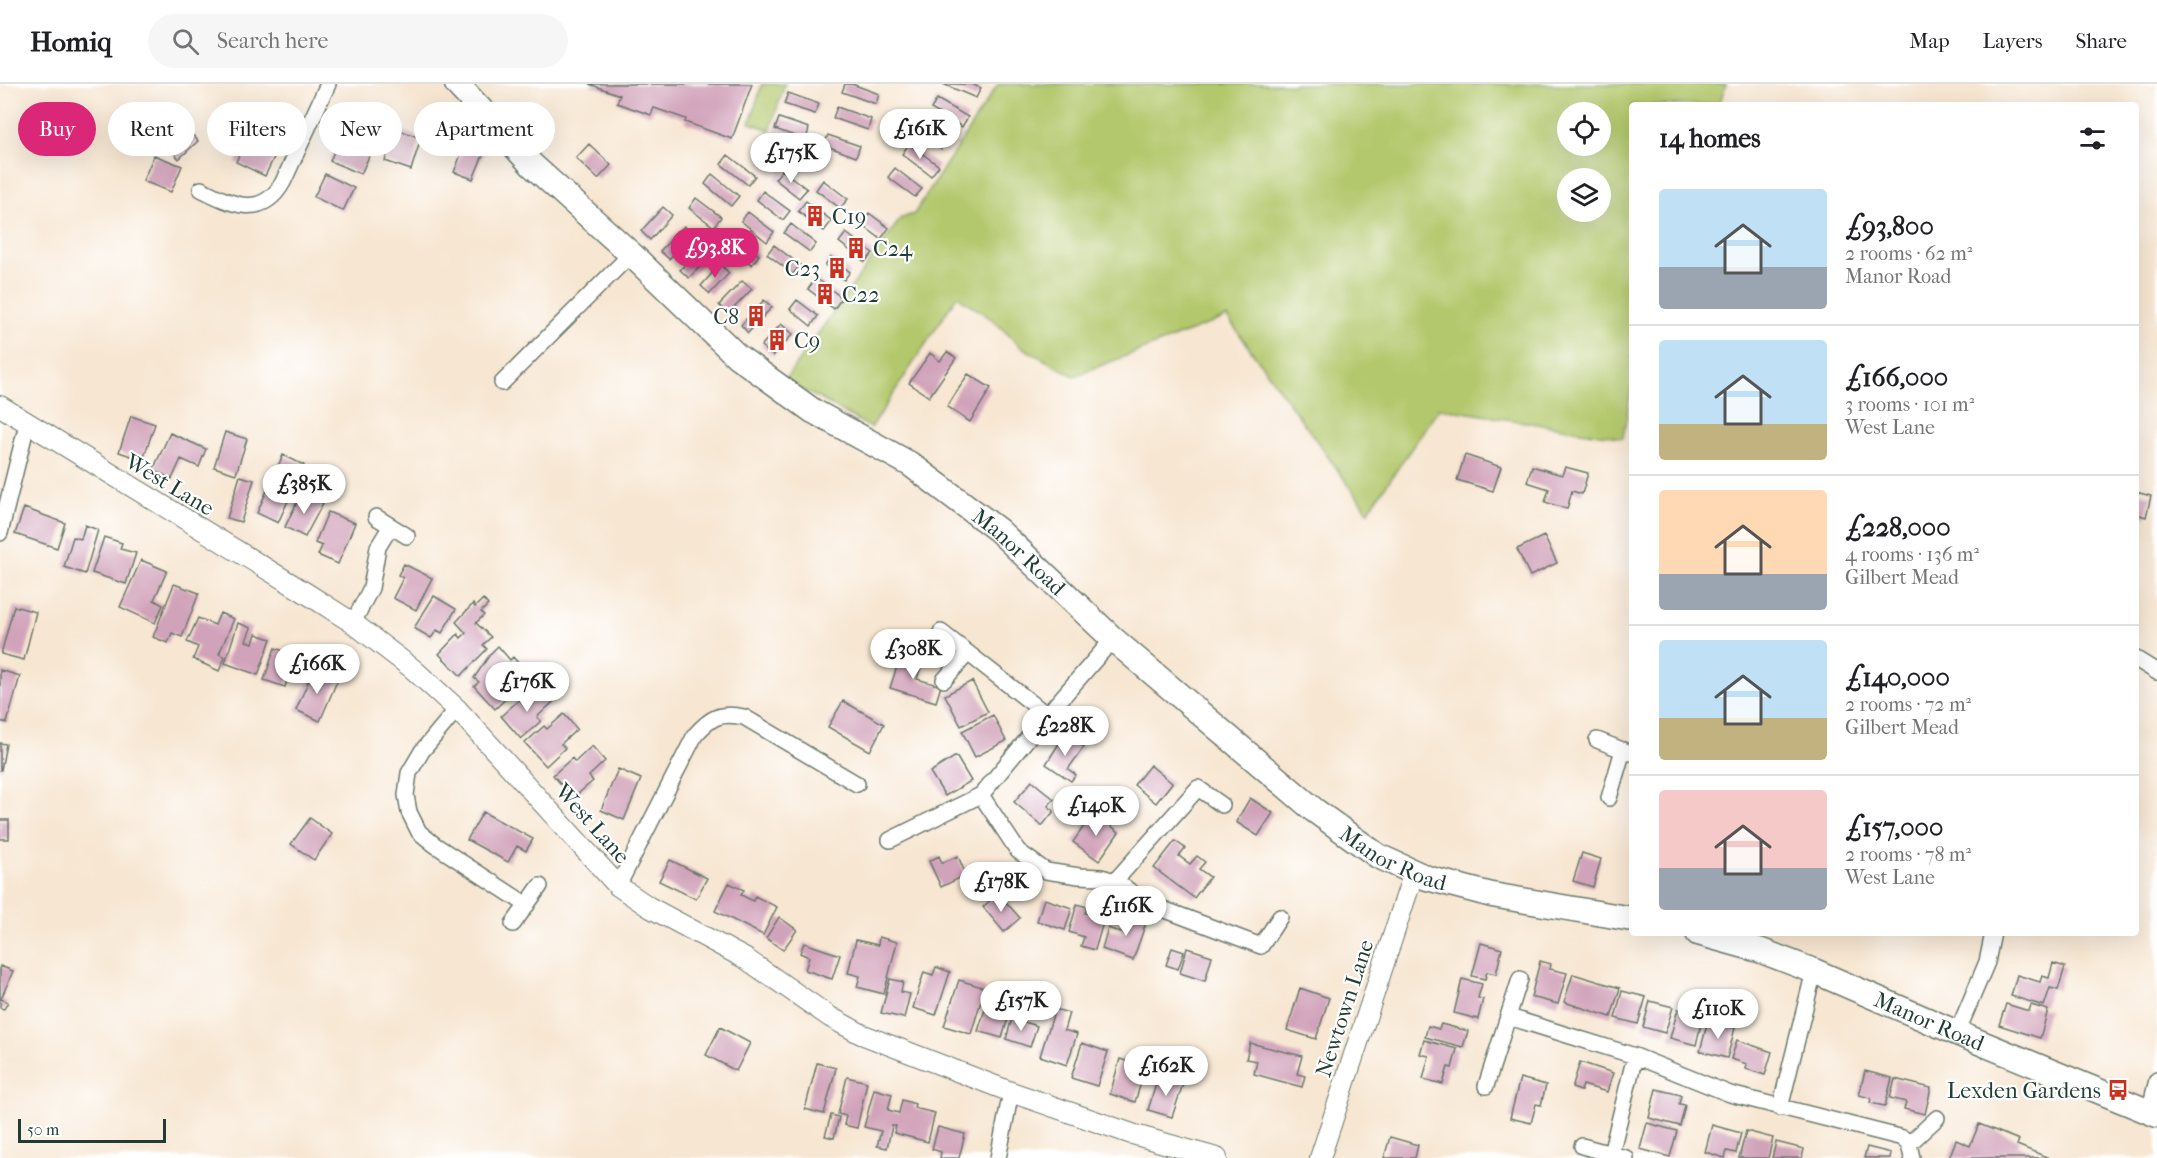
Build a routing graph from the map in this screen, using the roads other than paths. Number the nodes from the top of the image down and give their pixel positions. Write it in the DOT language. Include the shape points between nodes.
graph roads {
  1 [pos="328,84"];
  2 [pos="457,84"];
  3 [pos="201,189"];
  4 [pos="631,254"];
  5 [pos="502,383"];
  6 [pos="0,406"];
  7 [pos="27,424"];
  8 [pos="376,517"];
  9 [pos="391,525"];
  10 [pos="0,532"];
  11 [pos="407,536"];
  12 [pos="353,623"];
  13 [pos="941,632"];
  14 [pos="1113,639"];
  15 [pos="968,653"];
  16 [pos="2139,660"];
  17 [pos="2157,672"];
  18 [pos="944,680"];
  19 [pos="457,710"];
  20 [pos="1047,715"];
  21 [pos="1597,740"];
  22 [pos="1628,752"];
  23 [pos="856,784"];
  24 [pos="981,795"];
  25 [pos="1609,798"];
  26 [pos="1222,805"];
  27 [pos="890,840"];
  28 [pos="1414,872"];
  29 [pos="1115,881"];
  30 [pos="540,886"];
  31 [pos="618,886"];
  32 [pos="527,905"];
  33 [pos="1280,917"];
  34 [pos="1629,919"];
  35 [pos="513,924"];
  36 [pos="1709,936"];
  37 [pos="1992,936"];
  38 [pos="1814,970"];
  39 [pos="1520,979"];
  40 [pos="1509,1017"];
  41 [pos="1957,1033"];
  42 [pos="1635,1056"];
  43 [pos="2157,1080"];
  44 [pos="1486,1086"];
  45 [pos="1011,1092"];
  46 [pos="1780,1108"];
  47 [pos="2153,1113"];
  48 [pos="1937,1118"];
  49 [pos="1582,1146"];
  50 [pos="1911,1151"];
  51 [pos="1611,1154"];
  52 [pos="998,1158"];
  53 [pos="1217,1158"];
  54 [pos="1320,1158"];
  55 [pos="1626,1158"];
  1 -- 3 [label="street" via="275,195 264,203 247,206 230,203"];
  2 -- 4 [label="main road, Manor Road" via="532,165"];
  4 -- 5 [label="street"];
  4 -- 14 [label="main road, Manor Road" via="737,356 813,411 910,464 998,530"];
  6 -- 7 [label="street, West Lane"];
  7 -- 10 [label="street"];
  7 -- 12 [label="street, West Lane"];
  8 -- 9 [label="street"];
  9 -- 11 [label="street"];
  9 -- 12 [label="street" via="378,547 371,588"];
  12 -- 19 [label="street, West Lane" via="413,669"];
  13 -- 15 [label="street"];
  14 -- 20 [label="street"];
  14 -- 28 [label="main road, Manor Road" via="1314,810 1378,856"];
  15 -- 18 [label="street"];
  15 -- 20 [label="street"];
  16 -- 17 [label="street"];
  19 -- 31 [label="street, West Lane"];
  19 -- 32 [label="street" via="409,773 409,812 419,832 435,845"];
  20 -- 24 [label="street"];
  21 -- 22 [label="street"];
  22 -- 25 [label="street"];
  23 -- 31 [label="street" via="744,717 728,714 707,721 694,735"];
  24 -- 27 [label="street"];
  24 -- 29 [label="street" via="1018,851 1046,871"];
  26 -- 29 [label="street" via="1198,788"];
  28 -- 34 [label="main road, Manor Road" via="1492,896"];
  28 -- 54 [label="street, Newtown Lane"];
  29 -- 33 [label="street" via="1147,903 1261,946"];
  30 -- 32 [label="street"];
  31 -- 45 [label="street, West Lane" via="746,959 849,1028"];
  32 -- 35 [label="street"];
  36 -- 38 [label="main road, Manor Road"];
  37 -- 41 [label="street" via="1987,962"];
  38 -- 41 [label="main road, Manor Road"];
  38 -- 46 [label="street"];
  39 -- 40 [label="street"];
  40 -- 42 [label="street"];
  40 -- 44 [label="street"];
  41 -- 47 [label="main road, Manor Road"];
  42 -- 46 [label="street" via="1730,1094"];
  42 -- 51 [label="street"];
  43 -- 47 [label="street"];
  45 -- 52 [label="street"];
  45 -- 53 [label="street, West Lane" via="1132,1134"];
  46 -- 50 [label="street" via="1903,1138"];
  48 -- 50 [label="street"];
  49 -- 51 [label="street"];
  51 -- 55 [label="street"];
}
